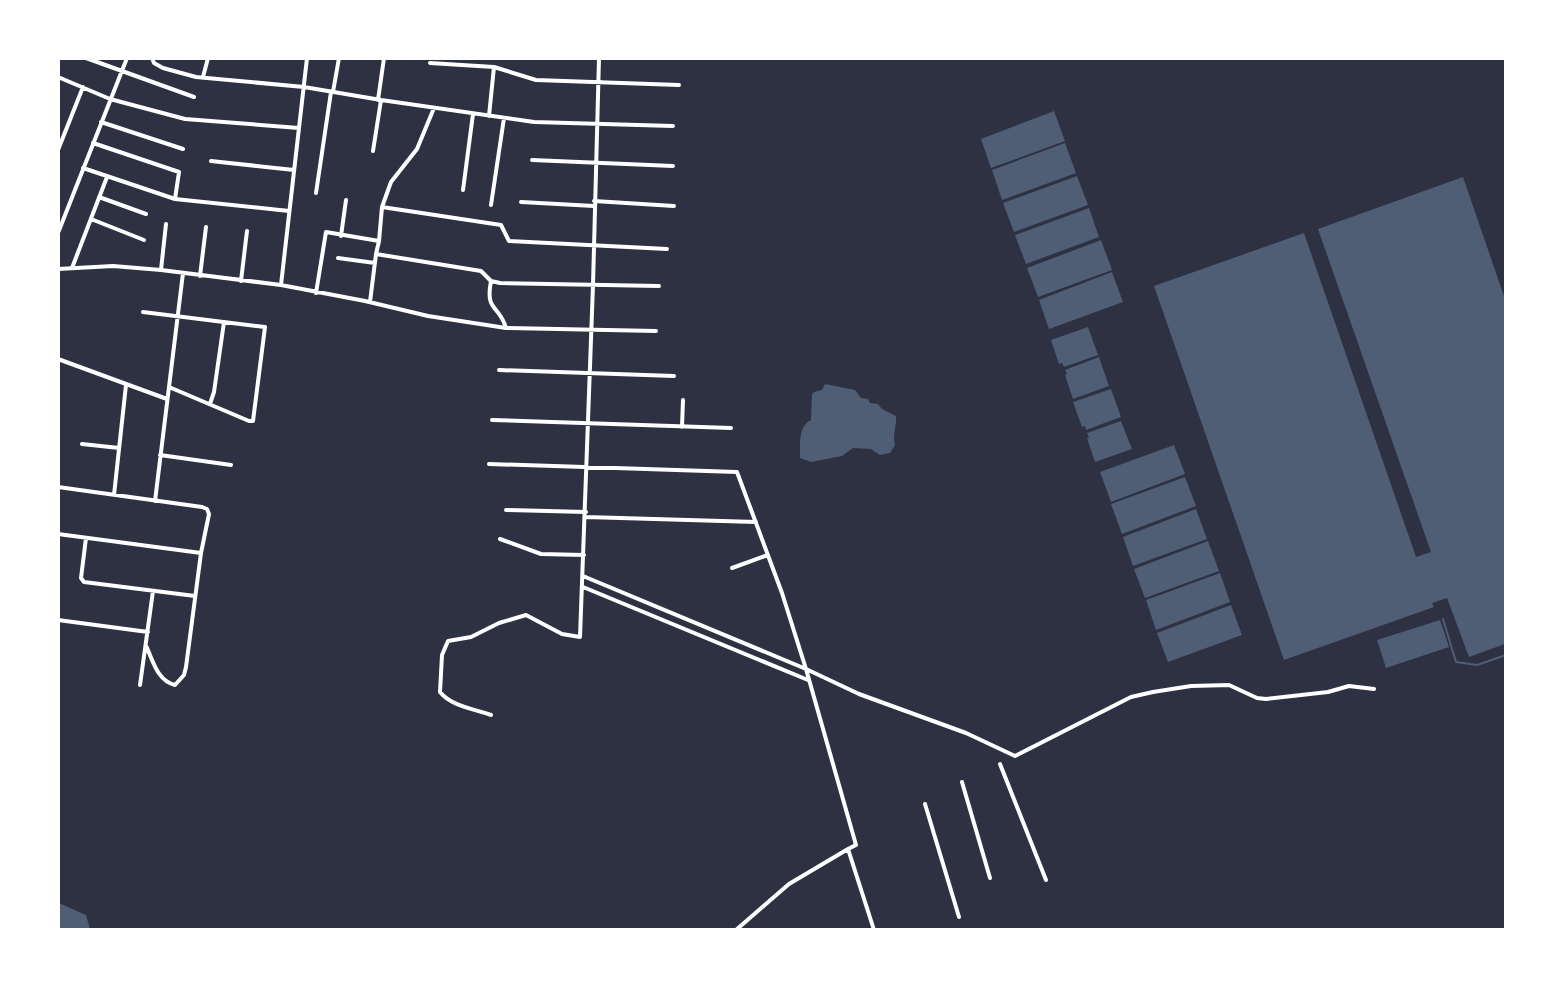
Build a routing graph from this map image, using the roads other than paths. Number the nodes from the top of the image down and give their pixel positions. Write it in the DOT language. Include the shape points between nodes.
graph roads {
  1 [pos="86,58"];
  2 [pos="127,58"];
  3 [pos="152,58"];
  4 [pos="208,58"];
  5 [pos="307,58"];
  6 [pos="339,58"];
  7 [pos="384,58"];
  8 [pos="599,58"];
  9 [pos="430,63"];
  10 [pos="494,67"];
  11 [pos="121,71"];
  12 [pos="203,77"];
  13 [pos="59,79"];
  14 [pos="598,81"];
  15 [pos="679,85"];
  16 [pos="83,87"];
  17 [pos="304,87"];
  18 [pos="332,92"];
  19 [pos="194,96"];
  20 [pos="110,99"];
  21 [pos="379,100"];
  22 [pos="434,108"];
  23 [pos="474,114"];
  24 [pos="489,116"];
  25 [pos="504,118"];
  26 [pos="101,122"];
  27 [pos="598,125"];
  28 [pos="673,126"];
  29 [pos="299,128"];
  30 [pos="93,143"];
  31 [pos="183,149"];
  32 [pos="58,150"];
  33 [pos="373,151"];
  34 [pos="532,160"];
  35 [pos="211,161"];
  36 [pos="596,163"];
  37 [pos="673,166"];
  38 [pos="83,168"];
  39 [pos="294,170"];
  40 [pos="106,177"];
  41 [pos="463,190"];
  42 [pos="316,193"];
  43 [pos="99,197"];
  44 [pos="175,199"];
  45 [pos="346,200"];
  46 [pos="521,202"];
  47 [pos="594,204"];
  48 [pos="491,205"];
  49 [pos="674,206"];
  50 [pos="382,207"];
  51 [pos="289,211"];
  52 [pos="146,214"];
  53 [pos="91,219"];
  54 [pos="60,222"];
  55 [pos="166,224"];
  56 [pos="206,227"];
  57 [pos="247,231"];
  58 [pos="58,233"];
  59 [pos="342,236"];
  60 [pos="144,240"];
  61 [pos="379,241"];
  62 [pos="594,246"];
  63 [pos="667,249"];
  64 [pos="376,254"];
  65 [pos="338,258"];
  66 [pos="375,263"];
  67 [pos="72,268"];
  68 [pos="58,269"];
  69 [pos="161,270"];
  70 [pos="183,273"];
  71 [pos="200,276"];
  72 [pos="241,281"];
  73 [pos="491,281"];
  74 [pos="280,285"];
  75 [pos="593,285"];
  76 [pos="659,286"];
  77 [pos="316,293"];
  78 [pos="370,302"];
  79 [pos="143,312"];
  80 [pos="178,316"];
  81 [pos="224,322"];
  82 [pos="506,328"];
  83 [pos="591,329"];
  84 [pos="656,331"];
  85 [pos="58,359"];
  86 [pos="499,370"];
  87 [pos="590,373"];
  88 [pos="674,376"];
  89 [pos="126,385"];
  90 [pos="169,387"];
  91 [pos="167,399"];
  92 [pos="683,400"];
  93 [pos="210,404"];
  94 [pos="492,420"];
  95 [pos="588,425"];
  96 [pos="682,427"];
  97 [pos="731,428"];
  98 [pos="82,444"];
  99 [pos="119,448"];
  100 [pos="160,455"];
  101 [pos="489,464"];
  102 [pos="231,465"];
  103 [pos="587,467"];
  104 [pos="58,487"];
  105 [pos="114,495"];
  106 [pos="155,502"];
  107 [pos="506,510"];
  108 [pos="586,515"];
  109 [pos="756,522"];
  110 [pos="58,534"];
  111 [pos="86,538"];
  112 [pos="500,538"];
  113 [pos="201,553"];
  114 [pos="584,555"];
  115 [pos="768,555"];
  116 [pos="732,568"];
  117 [pos="583,576"];
  118 [pos="583,586"];
  119 [pos="153,591"];
  120 [pos="195,596"];
  121 [pos="58,620"];
  122 [pos="692,622"];
  123 [pos="690,630"];
  124 [pos="148,632"];
  125 [pos="146,646"];
  126 [pos="806,669"];
  127 [pos="808,680"];
  128 [pos="140,685"];
  129 [pos="1374,689"];
  130 [pos="491,715"];
  131 [pos="1000,764"];
  132 [pos="962,782"];
  133 [pos="925,804"];
  134 [pos="848,849"];
  135 [pos="990,878"];
  136 [pos="1046,880"];
  137 [pos="959,917"];
  138 [pos="736,930"];
  139 [pos="874,930"];
  1 -- 11 [label="street"];
  2 -- 11 [label="street"];
  3 -- 12 [label="street" via="164,68"];
  4 -- 12 [label="street"];
  5 -- 17 [label="street"];
  6 -- 18 [label="street"];
  7 -- 21 [label="street"];
  8 -- 14 [label="street"];
  9 -- 10 [label="street"];
  10 -- 14 [label="street" via="536,80"];
  10 -- 24 [label="street"];
  11 -- 19 [label="street"];
  11 -- 20 [label="street"];
  12 -- 17 [label="street"];
  13 -- 16 [label="street"];
  14 -- 15 [label="street"];
  14 -- 27 [label="street"];
  16 -- 20 [label="street"];
  16 -- 32 [label="street"];
  17 -- 18 [label="street"];
  17 -- 29 [label="street"];
  18 -- 21 [label="street"];
  18 -- 42 [label="street"];
  20 -- 26 [label="street"];
  20 -- 29 [label="street" via="185,119"];
  21 -- 22 [label="street"];
  21 -- 33 [label="street"];
  22 -- 23 [label="street"];
  22 -- 50 [label="street" via="417,149 391,182"];
  23 -- 24 [label="street"];
  23 -- 41 [label="street"];
  24 -- 25 [label="street"];
  25 -- 27 [label="street"];
  25 -- 48 [label="street"];
  26 -- 30 [label="street"];
  26 -- 31 [label="street"];
  27 -- 28 [label="street"];
  27 -- 36 [label="street"];
  29 -- 39 [label="street"];
  30 -- 38 [label="street"];
  30 -- 44 [label="street" via="179,172"];
  34 -- 36 [label="street"];
  35 -- 39 [label="street"];
  36 -- 37 [label="street"];
  36 -- 47 [label="street"];
  38 -- 40 [label="street"];
  38 -- 54 [label="street"];
  39 -- 51 [label="street"];
  40 -- 43 [label="street"];
  40 -- 44 [label="street"];
  43 -- 52 [label="street"];
  43 -- 53 [label="street"];
  44 -- 51 [label="street"];
  45 -- 59 [label="street"];
  46 -- 47 [label="street"];
  47 -- 49 [label="street"];
  47 -- 62 [label="street"];
  50 -- 61 [label="street"];
  50 -- 62 [label="street" via="501,225 509,241"];
  51 -- 74 [label="street"];
  53 -- 60 [label="street"];
  53 -- 67 [label="street"];
  54 -- 58 [label="street"];
  55 -- 69 [label="street"];
  56 -- 71 [label="street"];
  57 -- 72 [label="street"];
  59 -- 61 [label="street"];
  59 -- 77 [label="street" via="326,232"];
  61 -- 64 [label="street"];
  62 -- 63 [label="street"];
  62 -- 75 [label="street"];
  64 -- 66 [label="street"];
  64 -- 73 [label="street" via="481,271"];
  65 -- 66 [label="street"];
  66 -- 78 [label="street"];
  67 -- 68 [label="street"];
  67 -- 69 [label="street"];
  69 -- 70 [label="street"];
  70 -- 71 [label="street"];
  70 -- 80 [label="street"];
  71 -- 72 [label="street"];
  72 -- 74 [label="street"];
  73 -- 75 [label="street"];
  73 -- 82 [label="street" via="489,302"];
  74 -- 77 [label="street"];
  75 -- 76 [label="street"];
  75 -- 83 [label="street"];
  77 -- 78 [label="street"];
  78 -- 82 [label="street"];
  79 -- 80 [label="street"];
  80 -- 81 [label="street"];
  80 -- 90 [label="street"];
  81 -- 93 [label="street"];
  81 -- 93 [label="street" via="265,327 255,417 249,421"];
  82 -- 83 [label="street"];
  83 -- 84 [label="street"];
  83 -- 87 [label="street"];
  85 -- 89 [label="street"];
  86 -- 87 [label="street"];
  87 -- 88 [label="street"];
  87 -- 95 [label="street"];
  89 -- 91 [label="street"];
  89 -- 99 [label="street"];
  90 -- 91 [label="street"];
  90 -- 93 [label="street"];
  91 -- 100 [label="street"];
  92 -- 96 [label="street"];
  94 -- 95 [label="street"];
  95 -- 96 [label="street"];
  95 -- 103 [label="street"];
  96 -- 97 [label="street"];
  98 -- 99 [label="street"];
  99 -- 105 [label="street"];
  100 -- 102 [label="street"];
  100 -- 106 [label="street"];
  101 -- 103 [label="street"];
  103 -- 108 [label="street"];
  103 -- 109 [label="street" via="737,472"];
  104 -- 105 [label="street"];
  105 -- 106 [label="street"];
  106 -- 113 [label="street" via="207,509"];
  107 -- 108 [label="street"];
  108 -- 109 [label="street"];
  108 -- 114 [label="street"];
  109 -- 115 [label="street"];
  110 -- 111 [label="street"];
  111 -- 113 [label="street"];
  111 -- 119 [label="street" via="81,578 84,582"];
  112 -- 114 [label="street" via="541,554"];
  113 -- 120 [label="street"];
  114 -- 117 [label="street"];
  115 -- 116 [label="street"];
  115 -- 126 [label="street"];
  117 -- 118 [label="street"];
  117 -- 122 [label="street"];
  118 -- 123 [label="street"];
  118 -- 130 [label="street" via="580,637 562,634 526,615 445,645 440,692 452,702"];
  119 -- 120 [label="street"];
  119 -- 124 [label="street"];
  120 -- 125 [label="street" via="186,667 179,682 169,683 159,675"];
  121 -- 124 [label="street"];
  122 -- 123 [label="street"];
  122 -- 126 [label="street"];
  123 -- 127 [label="street"];
  124 -- 125 [label="street"];
  125 -- 128 [label="street"];
  126 -- 127 [label="street"];
  126 -- 129 [label="street" via="1015,756 1131,697 1153,692 1229,685 1266,699 1349,686"];
  127 -- 134 [label="street" via="856,845"];
  131 -- 136 [label="street"];
  132 -- 135 [label="street"];
  133 -- 137 [label="street"];
  134 -- 138 [label="street" via="789,884"];
  134 -- 139 [label="street"];
}
